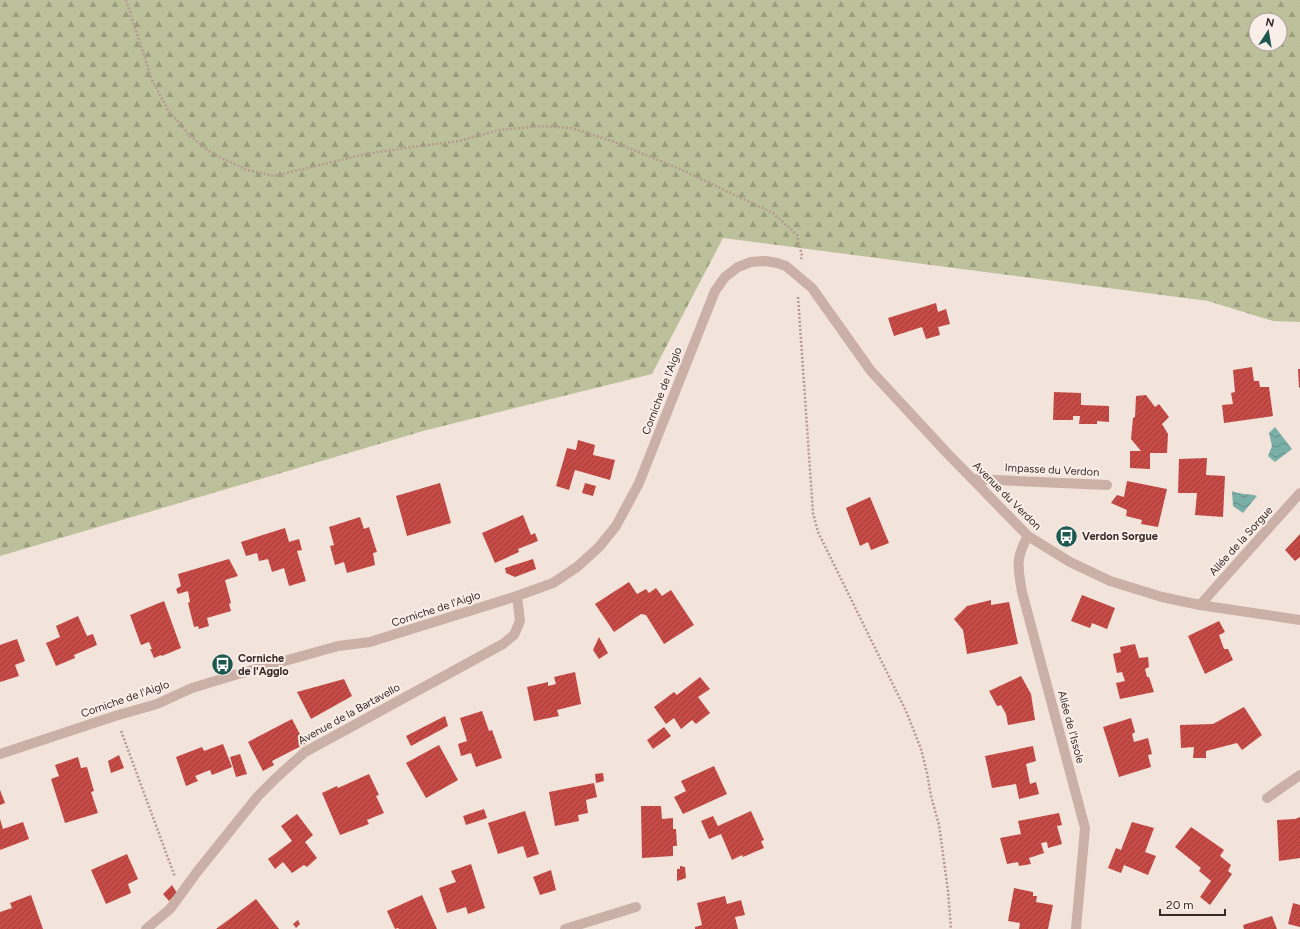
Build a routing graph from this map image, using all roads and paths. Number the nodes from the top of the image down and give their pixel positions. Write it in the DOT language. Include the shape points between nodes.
graph roads {
  1 [pos="126,0"];
  2 [pos="796,274"];
  3 [pos="715,291"];
  4 [pos="973,479"];
  5 [pos="1107,485"];
  6 [pos="1300,493"];
  7 [pos="1028,536"];
  8 [pos="517,596"];
  9 [pos="1200,605"];
  10 [pos="1300,620"];
  11 [pos="115,716"];
  12 [pos="0,754"];
  13 [pos="1300,775"];
  14 [pos="1268,798"];
  15 [pos="181,894"];
  16 [pos="636,907"];
  17 [pos="146,929"];
  18 [pos="565,929"];
  19 [pos="951,929"];
  20 [pos="1076,929"];
  1 -- 2 [label="path" via="152,80 168,110 190,136 214,154 247,170 274,176 366,154 459,141 499,130 542,126 571,128 612,141 682,170 773,213 797,235 802,256"];
  2 -- 3 [label="street, Avenue du Verdon" via="777,263 751,262 738,267 725,277"];
  2 -- 4 [label="street, Avenue du Verdon" via="812,288 871,371"];
  2 -- 19 [label="path" via="813,514 818,532 906,711 921,750 939,825"];
  3 -- 8 [label="street, Corniche de l'Aiglo" via="639,483 616,526 599,547 577,567 553,583"];
  4 -- 5 [label="street, Impasse du Verdon"];
  4 -- 7 [label="street, Avenue du Verdon"];
  6 -- 9 [label="street, Allée de la Sorgue"];
  7 -- 9 [label="street, Avenue du Verdon" via="1070,562 1110,581 1162,597"];
  7 -- 20 [label="street, Allée de l'Issole" via="1022,547 1018,565 1022,592 1085,828"];
  8 -- 11 [label="street, Corniche de l'Aiglo" via="370,642 338,646 238,674 192,688 157,704"];
  8 -- 15 [label="street, Avenue de la Bartavello" via="520,621 514,635 503,644 305,752 258,796"];
  9 -- 10 [label="street, Avenue du Verdon"];
  11 -- 12 [label="street, Corniche de l'Aiglo"];
  11 -- 15 [label="path"];
  13 -- 14 [label="street"];
  15 -- 17 [label="street, Avenue de la Bartavello" via="170,909"];
  16 -- 18 [label="street"];
}
